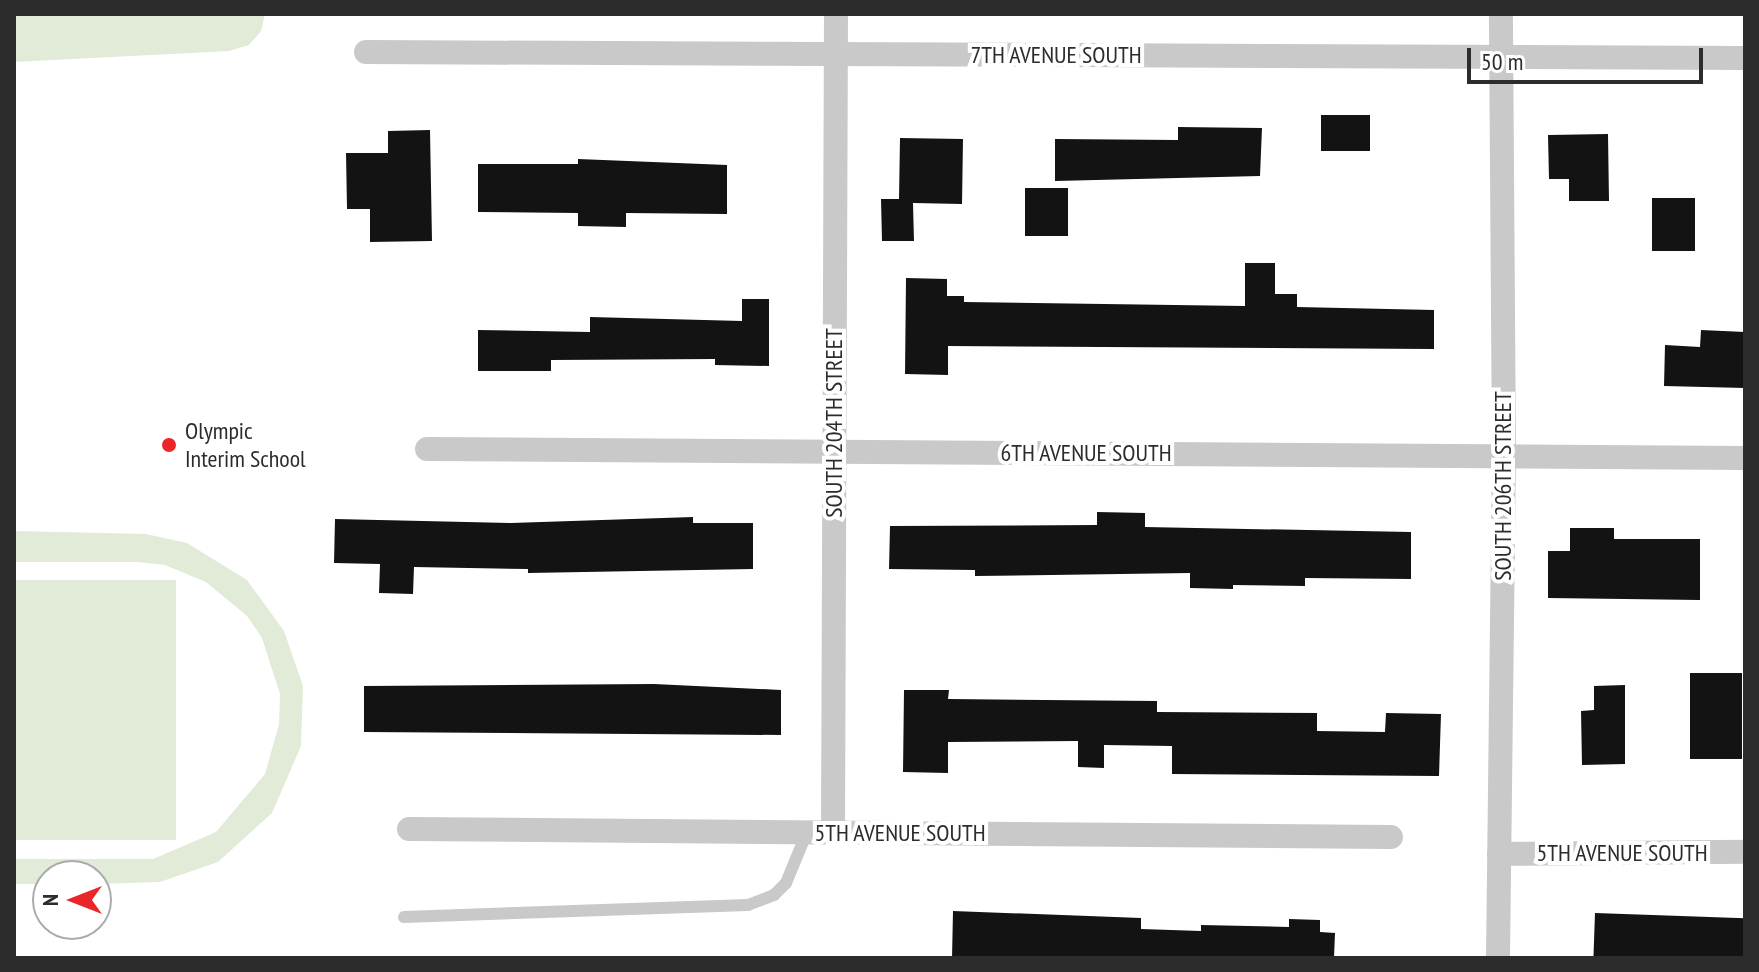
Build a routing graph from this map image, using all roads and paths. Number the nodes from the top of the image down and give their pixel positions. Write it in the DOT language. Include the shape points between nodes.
graph roads {
  1 [pos="836,14"];
  2 [pos="1501,14"];
  3 [pos="366,52"];
  4 [pos="837,54"];
  5 [pos="1501,58"];
  6 [pos="1745,58"];
  7 [pos="427,449"];
  8 [pos="833,453"];
  9 [pos="1504,455"];
  10 [pos="1745,458"];
  11 [pos="409,829"];
  12 [pos="807,832"];
  13 [pos="833,832"];
  14 [pos="1391,837"];
  15 [pos="1745,852"];
  16 [pos="1499,854"];
  17 [pos="404,917"];
  18 [pos="1498,958"];
  1 -- 4 [label="street, SOUTH 204TH STREET"];
  2 -- 5 [label="street, SOUTH 206TH STREET"];
  3 -- 4 [label="street, 7TH AVENUE SOUTH"];
  4 -- 5 [label="street, 7TH AVENUE SOUTH"];
  4 -- 8 [label="street, SOUTH 204TH STREET"];
  5 -- 6 [label="street, 7TH AVENUE SOUTH"];
  5 -- 9 [label="street, SOUTH 206TH STREET"];
  7 -- 8 [label="street, 6TH AVENUE SOUTH"];
  8 -- 9 [label="street, 6TH AVENUE SOUTH"];
  8 -- 13 [label="street, SOUTH 204TH STREET"];
  9 -- 10 [label="street, 6TH AVENUE SOUTH"];
  9 -- 16 [label="street, SOUTH 206TH STREET"];
  11 -- 12 [label="street, 5TH AVENUE SOUTH"];
  12 -- 13 [label="street, 5TH AVENUE SOUTH"];
  12 -- 17 [label="lane" via="786,883 774,895 748,905"];
  13 -- 14 [label="street, 5TH AVENUE SOUTH"];
  15 -- 16 [label="street, 5TH AVENUE SOUTH"];
  16 -- 18 [label="street, SOUTH 206TH STREET"];
}
